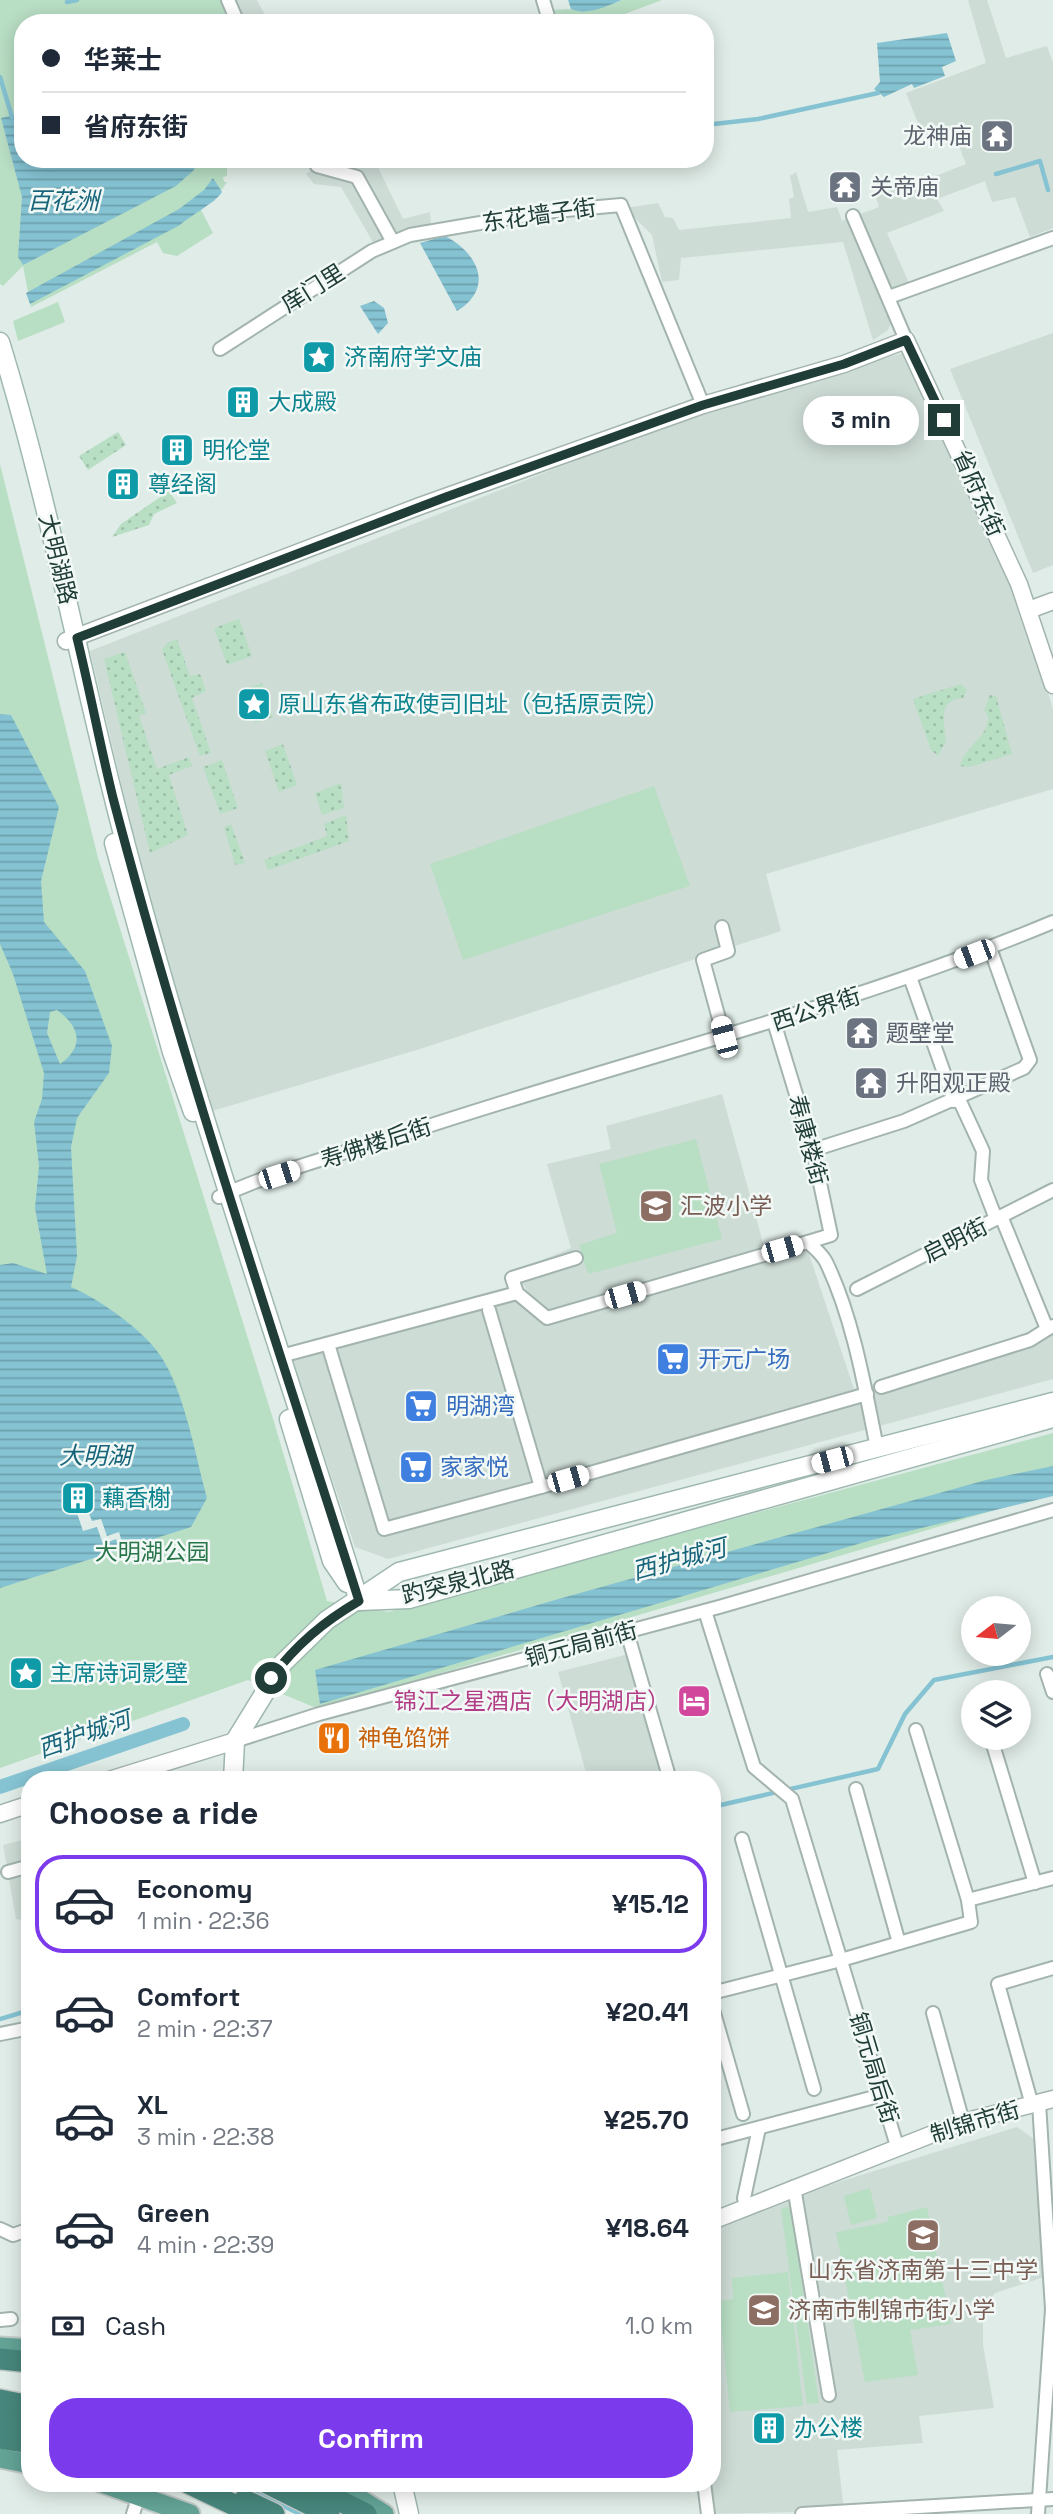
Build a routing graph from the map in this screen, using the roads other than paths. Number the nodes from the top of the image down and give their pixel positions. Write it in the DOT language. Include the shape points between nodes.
graph roads {
  1 [pos="324,168"];
  2 [pos="853,216"];
  3 [pos="410,234"];
  4 [pos="1053,239"];
  5 [pos="393,242"];
  6 [pos="889,297"];
  7 [pos="906,340"];
  8 [pos="0,342"];
  9 [pos="220,349"];
  10 [pos="0,373"];
  11 [pos="703,405"];
  12 [pos="1053,601"];
  13 [pos="1029,610"];
  14 [pos="72,640"];
  15 [pos="1053,685"];
  16 [pos="1053,922"];
  17 [pos="722,927"];
  18 [pos="990,948"];
  19 [pos="911,977"];
  20 [pos="774,1022"];
  21 [pos="724,1037"];
  22 [pos="533,1091"];
  23 [pos="955,1098"];
  24 [pos="813,1150"];
  25 [pos="1053,1189"];
  26 [pos="224,1194"];
  27 [pos="999,1218"];
  28 [pos="808,1242"];
  29 [pos="576,1258"];
  30 [pos="857,1289"];
  31 [pos="517,1293"];
  32 [pos="489,1310"];
  33 [pos="1051,1327"];
  34 [pos="328,1345"];
  35 [pos="281,1356"];
  36 [pos="881,1387"];
  37 [pos="867,1394"];
  38 [pos="1053,1402"];
  39 [pos="1053,1418"];
  40 [pos="877,1448"];
  41 [pos="541,1487"];
  42 [pos="1053,1510"];
  43 [pos="359,1601"];
  44 [pos="705,1611"];
  45 [pos="627,1632"];
  46 [pos="1048,1674"];
  47 [pos="1053,1692"];
  48 [pos="916,1730"];
  49 [pos="235,1741"];
  50 [pos="995,1750"];
  51 [pos="138,1771"];
  52 [pos="233,1771"];
  53 [pos="667,1771"];
  54 [pos="856,1789"];
  55 [pos="21,1807"];
  56 [pos="0,1814"];
  57 [pos="741,1839"];
  58 [pos="21,1868"];
  59 [pos="8,1872"];
  60 [pos="1053,1878"];
  61 [pos="1035,1882"];
  62 [pos="968,1900"];
  63 [pos="899,1943"];
  64 [pos="841,1960"];
  65 [pos="1053,1968"];
  66 [pos="782,1974"];
  67 [pos="721,1991"];
  68 [pos="933,2013"];
  69 [pos="21,2030"];
  70 [pos="0,2034"];
  71 [pos="721,2037"];
  72 [pos="814,2089"];
  73 [pos="882,2095"];
  74 [pos="1041,2102"];
  75 [pos="743,2114"];
  76 [pos="963,2122"];
  77 [pos="759,2128"];
  78 [pos="721,2138"];
  79 [pos="897,2146"];
  80 [pos="1048,2151"];
  81 [pos="794,2187"];
  82 [pos="746,2206"];
  83 [pos="721,2217"];
  84 [pos="0,2229"];
  85 [pos="21,2232"];
  86 [pos="1052,2309"];
  87 [pos="0,2347"];
  88 [pos="21,2348"];
  89 [pos="0,2359"];
  90 [pos="21,2361"];
  91 [pos="829,2395"];
  92 [pos="0,2400"];
  93 [pos="21,2404"];
  94 [pos="0,2417"];
  95 [pos="21,2421"];
  96 [pos="0,2458"];
  97 [pos="21,2462"];
  98 [pos="130,2492"];
  99 [pos="207,2492"];
  100 [pos="229,2492"];
  101 [pos="285,2492"];
  102 [pos="323,2492"];
  103 [pos="349,2492"];
  104 [pos="404,2492"];
  105 [pos="705,2492"];
  106 [pos="139,2495"];
  107 [pos="1038,2498"];
  108 [pos="1053,2499"];
  109 [pos="969,2509"];
  110 [pos="914,2510"];
  111 [pos="855,2512"];
  112 [pos="133,2514"];
  113 [pos="190,2514"];
  114 [pos="253,2514"];
  115 [pos="274,2514"];
  116 [pos="330,2514"];
  117 [pos="366,2514"];
  118 [pos="384,2514"];
  119 [pos="409,2514"];
  120 [pos="708,2514"];
  121 [pos="802,2514"];
  122 [pos="1038,2514"];
  1 -- 5 [label="street" via="357,177"];
  2 -- 6 [label="street"];
  3 -- 5 [label="street, 庠门里"];
  3 -- 11 [label="street, 东花墙子街" via="544,212 621,205"];
  4 -- 6 [label="street"];
  5 -- 9 [label="street, 庠门里"];
  6 -- 7 [label="street"];
  7 -- 11 [label="street" via="844,364"];
  7 -- 13 [label="street, 省府东街" via="973,478"];
  8 -- 14 [label="main road, 大明湖路" via="34,460"];
  10 -- 14 [label="main road, 大明湖路"];
  11 -- 14 [label="street" via="408,511"];
  12 -- 13 [label="street"];
  13 -- 15 [label="street, 省府东街"];
  14 -- 26 [label="main road, 大明湖路"];
  16 -- 18 [label="street, 西公界街"];
  17 -- 21 [label="street" via="728,951 703,960"];
  18 -- 19 [label="street, 西公界街"];
  18 -- 23 [label="street" via="1030,1060 1024,1068"];
  19 -- 20 [label="street, 西公界街"];
  19 -- 23 [label="street"];
  20 -- 21 [label="street, 西公界街"];
  20 -- 24 [label="street, 寿康楼街"];
  21 -- 22 [label="street, 西公界街"];
  22 -- 26 [label="street, 寿佛楼后街"];
  23 -- 24 [label="street"];
  23 -- 27 [label="street" via="984,1151 981,1180"];
  24 -- 28 [label="street, 寿康楼街" via="831,1234"];
  25 -- 27 [label="street, 启明街"];
  26 -- 35 [label="main road, 大明湖路"];
  26 -- 43 [label="main road, 大明湖路" via="332,1561"];
  27 -- 30 [label="street, 启明街"];
  27 -- 33 [label="street"];
  28 -- 31 [label="street" via="547,1318"];
  28 -- 37 [label="street" via="825,1259"];
  29 -- 31 [label="street" via="512,1278"];
  31 -- 34 [label="street"];
  32 -- 41 [label="street"];
  33 -- 36 [label="street" via="1030,1340"];
  34 -- 35 [label="street"];
  34 -- 41 [label="street" via="384,1529"];
  35 -- 43 [label="main road, 大明湖路"];
  37 -- 40 [label="street"];
  37 -- 41 [label="street"];
  38 -- 40 [label="main road, 趵突泉北路"];
  39 -- 43 [label="main road, 趵突泉北路" via="409,1599"];
  40 -- 43 [label="main road, 趵突泉北路" via="399,1572"];
  42 -- 44 [label="street, 铜元局前街"];
  43 -- 49 [label="main road" via="327,1620 297,1647 271,1678"];
  44 -- 45 [label="street, 铜元局前街"];
  44 -- 64 [label="street, 铜元局后街" via="754,1767 792,1799"];
  45 -- 49 [label="street, 铜元局前街" via="318,1714"];
  45 -- 53 [label="street"];
  46 -- 47 [label="street"];
  48 -- 62 [label="street"];
  49 -- 51 [label="street, 铜元局前街"];
  49 -- 52 [label="main road"];
  50 -- 61 [label="street"];
  54 -- 63 [label="street"];
  55 -- 56 [label="street"];
  57 -- 66 [label="street"];
  58 -- 59 [label="street"];
  60 -- 61 [label="street"];
  61 -- 62 [label="street"];
  62 -- 63 [label="street" via="971,1922"];
  63 -- 64 [label="street"];
  64 -- 66 [label="street"];
  64 -- 73 [label="street, 铜元局后街"];
  65 -- 74 [label="street" via="998,1984"];
  66 -- 67 [label="street"];
  66 -- 72 [label="street"];
  68 -- 76 [label="street"];
  69 -- 70 [label="street"];
  71 -- 75 [label="street"];
  73 -- 77 [label="street"];
  73 -- 79 [label="street, 铜元局后街"];
  74 -- 76 [label="street, 制锦市街"];
  74 -- 80 [label="street"];
  76 -- 79 [label="street, 制锦市街"];
  77 -- 78 [label="street"];
  77 -- 82 [label="street"];
  79 -- 81 [label="street, 铜元局后街"];
  80 -- 86 [label="street"];
  81 -- 82 [label="street, 铜元局后街"];
  81 -- 91 [label="street"];
  82 -- 83 [label="street, 铜元局后街"];
  84 -- 85 [label="street" via="13,2235"];
  86 -- 107 [label="street"];
  87 -- 88 [label="main road"];
  89 -- 90 [label="highway"];
  92 -- 93 [label="highway"];
  94 -- 95 [label="highway"];
  96 -- 97 [label="main road"];
  98 -- 106 [label="main road"];
  99 -- 114 [label="highway"];
  100 -- 115 [label="highway"];
  101 -- 116 [label="highway"];
  102 -- 117 [label="highway"];
  103 -- 118 [label="main road"];
  104 -- 119 [label="main road"];
  105 -- 120 [label="street"];
  106 -- 112 [label="street"];
  106 -- 113 [label="main road"];
  107 -- 108 [label="street"];
  107 -- 109 [label="street"];
  107 -- 122 [label="street"];
  109 -- 110 [label="street"];
  110 -- 111 [label="street"];
  111 -- 121 [label="street"];
}
